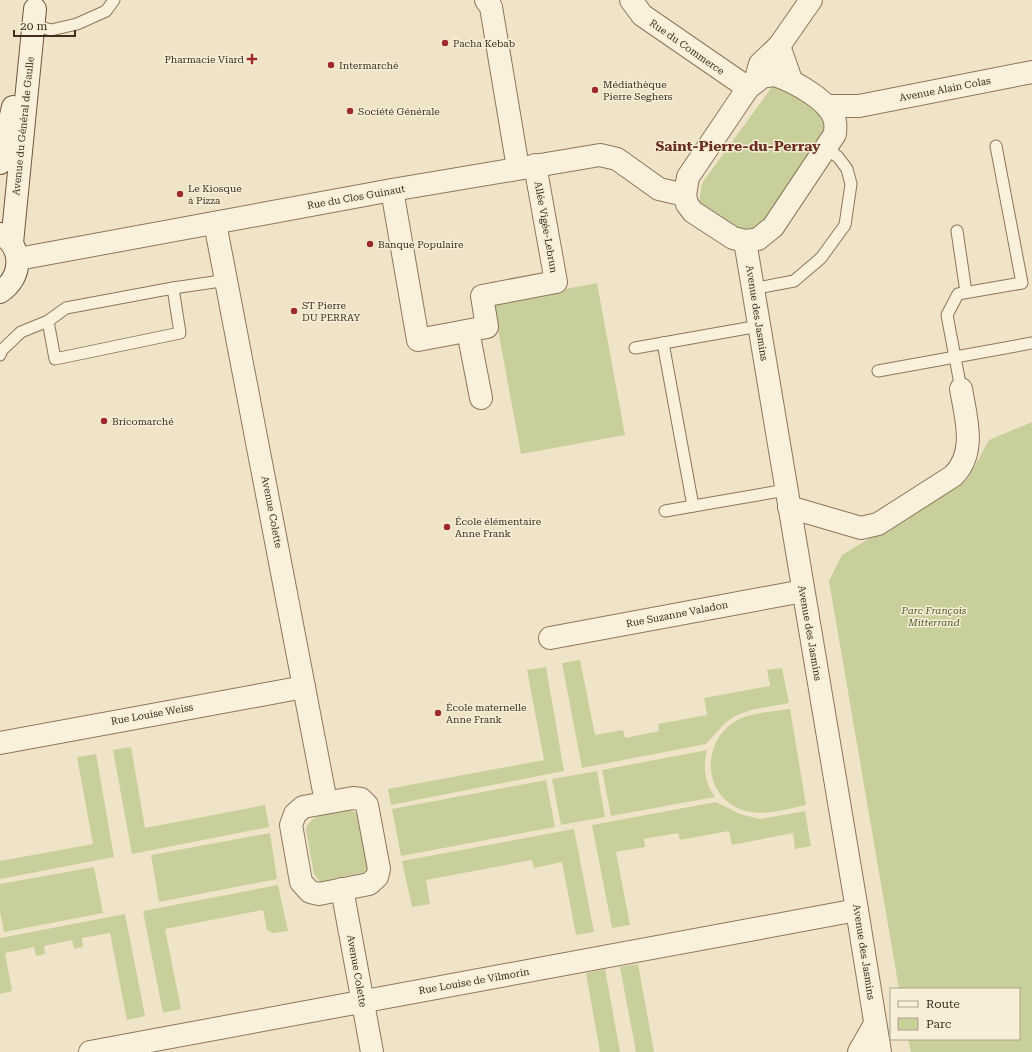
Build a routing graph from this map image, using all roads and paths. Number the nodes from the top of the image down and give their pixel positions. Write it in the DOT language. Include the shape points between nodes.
graph roads {
  1 [pos="114,0"];
  2 [pos="486,0"];
  3 [pos="631,0"];
  4 [pos="811,0"];
  5 [pos="35,12"];
  6 [pos="779,46"];
  7 [pos="1032,72"];
  8 [pos="791,80"];
  9 [pos="752,85"];
  10 [pos="828,106"];
  11 [pos="859,106"];
  12 [pos="830,141"];
  13 [pos="996,146"];
  14 [pos="0,163"];
  15 [pos="527,167"];
  16 [pos="392,190"];
  17 [pos="685,194"];
  18 [pos="215,223"];
  19 [pos="957,231"];
  20 [pos="745,241"];
  21 [pos="10,245"];
  22 [pos="228,280"];
  23 [pos="174,288"];
  24 [pos="752,289"];
  25 [pos="0,292"];
  26 [pos="966,292"];
  27 [pos="48,321"];
  28 [pos="759,326"];
  29 [pos="468,331"];
  30 [pos="663,343"];
  31 [pos="1032,343"];
  32 [pos="635,348"];
  33 [pos="0,355"];
  34 [pos="955,357"];
  35 [pos="878,371"];
  36 [pos="961,389"];
  37 [pos="481,398"];
  38 [pos="788,498"];
  39 [pos="692,506"];
  40 [pos="665,511"];
  41 [pos="803,590"];
  42 [pos="550,638"];
  43 [pos="304,687"];
  44 [pos="0,743"];
  45 [pos="326,802"];
  46 [pos="342,890"];
  47 [pos="857,910"];
  48 [pos="363,1002"];
  49 [pos="875,1024"];
  50 [pos="90,1052"];
  51 [pos="372,1052"];
  52 [pos="859,1052"];
  53 [pos="880,1052"];
  1 -- 5 [label="lane" via="106,11 77,24 51,30"];
  2 -- 15 [label="street" via="491,7"];
  3 -- 9 [label="street, Rue du Commerce" via="642,15"];
  4 -- 6 [label="street"];
  5 -- 14 [label="street, Avenue du Général de Gaulle"];
  5 -- 21 [label="street, Avenue du Général de Gaulle"];
  6 -- 8 [label="street"];
  6 -- 9 [label="street" via="760,64"];
  7 -- 11 [label="street, Avenue Alain Colas"];
  8 -- 9 [label="street" via="775,75 762,77"];
  8 -- 10 [label="street"];
  9 -- 17 [label="street" via="688,177"];
  10 -- 11 [label="street, Avenue Alain Colas"];
  10 -- 12 [label="street" via="835,121"];
  11 -- 12 [label="street"];
  12 -- 20 [label="street" via="773,226 758,239"];
  12 -- 24 [label="lane" via="847,170 851,184 845,225 821,258 794,281"];
  13 -- 26 [label="lane" via="1022,283"];
  15 -- 16 [label="street, Rue du Clos Guinaut"];
  15 -- 17 [label="street, Rue du Clos Guinaut" via="600,155 617,159 659,189"];
  15 -- 29 [label="street, Allée Vigée-Lebrun" via="556,282 482,296 487,327"];
  16 -- 18 [label="street, Rue du Clos Guinaut"];
  16 -- 29 [label="street, Allée Vigée-Lebrun" via="418,340"];
  17 -- 20 [label="street" via="687,204 693,212 733,238"];
  18 -- 21 [label="street, Rue du Clos Guinaut"];
  18 -- 22 [label="street, Avenue Colette"];
  19 -- 26 [label="lane"];
  20 -- 24 [label="street, Avenue des Jasmins"];
  21 -- 25 [label="street, Avenue du Général de Gaulle" via="17,270 7,288"];
  22 -- 23 [label="lane"];
  22 -- 43 [label="street, Avenue Colette"];
  23 -- 27 [label="lane" via="66,308"];
  23 -- 27 [label="lane" via="180,333 55,359"];
  24 -- 28 [label="street, Avenue des Jasmins"];
  26 -- 34 [label="lane" via="958,294 947,315"];
  27 -- 33 [label="lane" via="21,332"];
  28 -- 30 [label="lane"];
  28 -- 38 [label="street, Avenue des Jasmins"];
  29 -- 37 [label="street"];
  30 -- 32 [label="lane"];
  30 -- 39 [label="lane"];
  31 -- 34 [label="lane"];
  34 -- 35 [label="lane"];
  34 -- 36 [label="lane"];
  36 -- 38 [label="street" via="968,438 967,455 961,469 878,524 870,527 853,526"];
  38 -- 39 [label="lane"];
  38 -- 41 [label="street, Avenue des Jasmins"];
  39 -- 40 [label="lane"];
  41 -- 42 [label="street, Rue Suzanne Valadon"];
  41 -- 47 [label="street, Avenue des Jasmins"];
  43 -- 44 [label="street, Rue Louise Weiss"];
  43 -- 45 [label="street, Avenue Colette"];
  45 -- 46 [label="street" via="303,807 295,814 291,825 301,882 310,892 319,894"];
  45 -- 46 [label="street" via="353,798 367,805 379,869 377,877 370,884"];
  46 -- 48 [label="street, Avenue Colette"];
  47 -- 48 [label="street, Rue Louise de Vilmorin"];
  47 -- 49 [label="street, Avenue des Jasmins"];
  48 -- 50 [label="street, Rue Louise de Vilmorin"];
  48 -- 51 [label="street, Avenue Colette"];
  49 -- 52 [label="street"];
  49 -- 53 [label="street, Avenue des Jasmins"];
}
